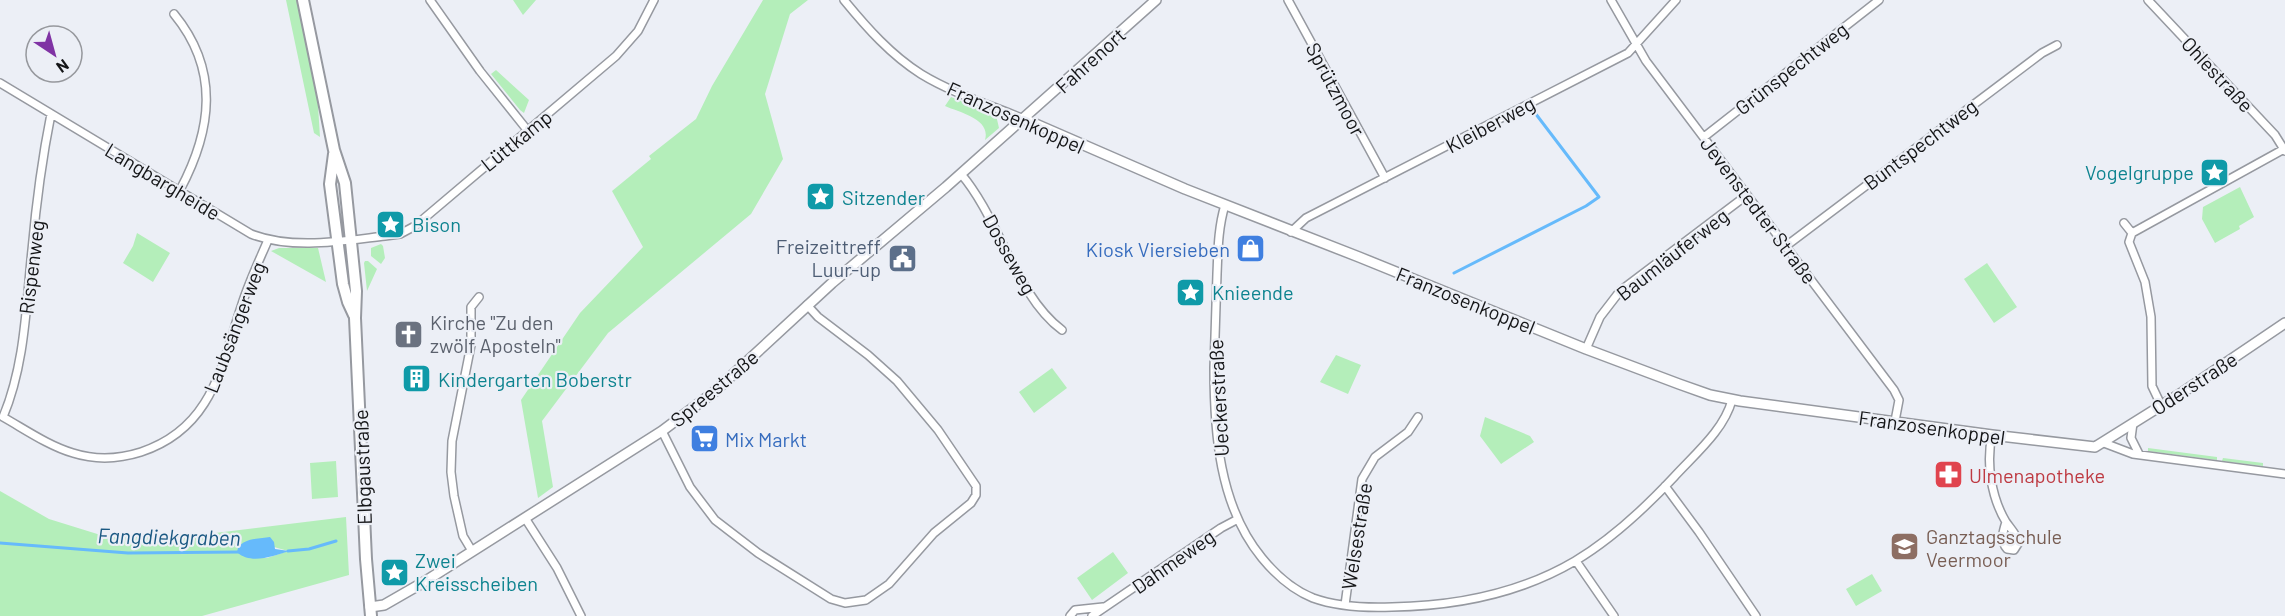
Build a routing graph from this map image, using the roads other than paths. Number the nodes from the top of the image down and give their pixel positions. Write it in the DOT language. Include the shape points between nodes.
graph roads {
  1 [pos="303,0"];
  2 [pos="430,0"];
  3 [pos="654,0"];
  4 [pos="844,0"];
  5 [pos="1156,0"];
  6 [pos="1288,0"];
  7 [pos="1611,0"];
  8 [pos="1676,0"];
  9 [pos="1879,0"];
  10 [pos="2148,0"];
  11 [pos="174,14"];
  12 [pos="1635,44"];
  13 [pos="2057,45"];
  14 [pos="0,83"];
  15 [pos="51,114"];
  16 [pos="1023,119"];
  17 [pos="528,131"];
  18 [pos="1704,137"];
  19 [pos="334,150"];
  20 [pos="2284,150"];
  21 [pos="961,174"];
  22 [pos="1385,178"];
  23 [pos="180,190"];
  24 [pos="1747,195"];
  25 [pos="1225,205"];
  26 [pos="2124,223"];
  27 [pos="1291,232"];
  28 [pos="2132,233"];
  29 [pos="268,240"];
  30 [pos="351,240"];
  31 [pos="338,241"];
  32 [pos="1786,246"];
  33 [pos="479,297"];
  34 [pos="807,305"];
  35 [pos="355,318"];
  36 [pos="2285,323"];
  37 [pos="1062,330"];
  38 [pos="1586,349"];
  39 [pos="1732,400"];
  40 [pos="2161,405"];
  41 [pos="3,417"];
  42 [pos="1418,417"];
  43 [pos="1895,422"];
  44 [pos="2133,423"];
  45 [pos="662,431"];
  46 [pos="1992,435"];
  47 [pos="2104,443"];
  48 [pos="2139,454"];
  49 [pos="2285,474"];
  50 [pos="1665,486"];
  51 [pos="525,518"];
  52 [pos="1238,519"];
  53 [pos="2006,522"];
  54 [pos="472,551"];
  55 [pos="1576,561"];
  56 [pos="1109,605"];
  57 [pos="1345,605"];
  58 [pos="370,611"];
  59 [pos="581,616"];
  60 [pos="1070,616"];
  61 [pos="1092,616"];
  62 [pos="1614,616"];
  63 [pos="1756,616"];
  1 -- 19 [label="main road, Elbgaustraße"];
  2 -- 17 [label="street"];
  3 -- 17 [label="street, Lüttkamp" via="628,44"];
  4 -- 16 [label="street, Franzosenkoppel" via="886,47 918,72"];
  5 -- 16 [label="street, Fahrenort"];
  6 -- 22 [label="street, Sprützmoor"];
  7 -- 12 [label="street, Jevenstedter Straße"];
  8 -- 12 [label="street, Kleiberweg"];
  9 -- 18 [label="street, Grünspechtweg"];
  10 -- 20 [label="street, Ohlestraße"];
  11 -- 23 [label="street" via="195,47 207,98 201,142"];
  12 -- 18 [label="street, Jevenstedter Straße"];
  12 -- 22 [label="street, Kleiberweg" via="1628,53"];
  13 -- 32 [label="street, Buntspechtweg"];
  14 -- 15 [label="street, Langbargheide"];
  15 -- 23 [label="street, Langbargheide"];
  15 -- 41 [label="street, Rispenweg" via="17,378"];
  16 -- 21 [label="street, Spreestraße"];
  16 -- 25 [label="street, Franzosenkoppel"];
  17 -- 30 [label="street, Lüttkamp" via="410,230"];
  18 -- 24 [label="street, Jevenstedter Straße"];
  19 -- 30 [label="main road, Elbgaustraße" via="345,183"];
  19 -- 31 [label="main road, Elbgaustraße" via="330,184"];
  20 -- 28 [label="street"];
  21 -- 34 [label="street, Spreestraße"];
  21 -- 37 [label="street, Dosseweg" via="1038,304"];
  22 -- 27 [label="street, Kleiberweg" via="1306,218"];
  23 -- 29 [label="street, Langbargheide" via="251,234"];
  24 -- 32 [label="street, Jevenstedter Straße"];
  24 -- 38 [label="street, Baumläuferweg" via="1620,291 1600,317"];
  25 -- 27 [label="street, Franzosenkoppel"];
  25 -- 52 [label="street, Ueckerstraße" via="1218,247 1215,406 1220,461"];
  26 -- 28 [label="street"];
  27 -- 38 [label="street, Franzosenkoppel"];
  28 -- 40 [label="street" via="2129,242 2142,271 2151,317 2152,386"];
  29 -- 31 [label="street, Langbargheide"];
  29 -- 41 [label="street, Laubsängerweg" via="217,382 195,415 170,438 118,458 82,456"];
  30 -- 31 [label="street, Lüttkamp"];
  30 -- 35 [label="main road, Elbgaustraße"];
  31 -- 35 [label="main road, Elbgaustraße" via="345,292"];
  32 -- 43 [label="street, Jevenstedter Straße" via="1894,390 1899,400"];
  33 -- 54 [label="street" via="471,307 470,355 452,441 451,472 463,536"];
  34 -- 45 [label="street, Spreestraße" via="714,392"];
  34 -- 45 [label="street" via="897,381 938,430 976,486 971,503 934,533 881,591 859,602 838,602 734,536 698,500"];
  35 -- 58 [label="main road, Elbgaustraße"];
  36 -- 40 [label="street, Oderstraße"];
  38 -- 39 [label="street, Franzosenkoppel"];
  39 -- 43 [label="street, Franzosenkoppel"];
  39 -- 50 [label="street, Ueckerstraße" via="1722,423"];
  40 -- 44 [label="street, Oderstraße"];
  42 -- 57 [label="street, Welsestraße" via="1408,432 1375,457 1362,479"];
  43 -- 46 [label="street, Franzosenkoppel"];
  44 -- 47 [label="street, Oderstraße"];
  44 -- 48 [label="street" via="2131,438"];
  45 -- 51 [label="street, Spreestraße"];
  46 -- 47 [label="street, Franzosenkoppel" via="2090,447"];
  46 -- 53 [label="street" via="1990,468"];
  47 -- 48 [label="street, Franzosenkoppel"];
  48 -- 49 [label="street, Franzosenkoppel"];
  50 -- 55 [label="street, Ueckerstraße" via="1618,531"];
  50 -- 63 [label="street"];
  51 -- 54 [label="street, Spreestraße"];
  51 -- 59 [label="street"];
  52 -- 56 [label="street, Dahmeweg"];
  52 -- 57 [label="street, Ueckerstraße" via="1262,558 1284,580 1314,598"];
  54 -- 58 [label="street, Spreestraße"];
  55 -- 57 [label="street, Ueckerstraße" via="1528,583 1472,600 1414,606"];
  55 -- 62 [label="street"];
  56 -- 60 [label="street, Dahmeweg" via="1075,610"];
  56 -- 61 [label="street, Dahmeweg"];
}
